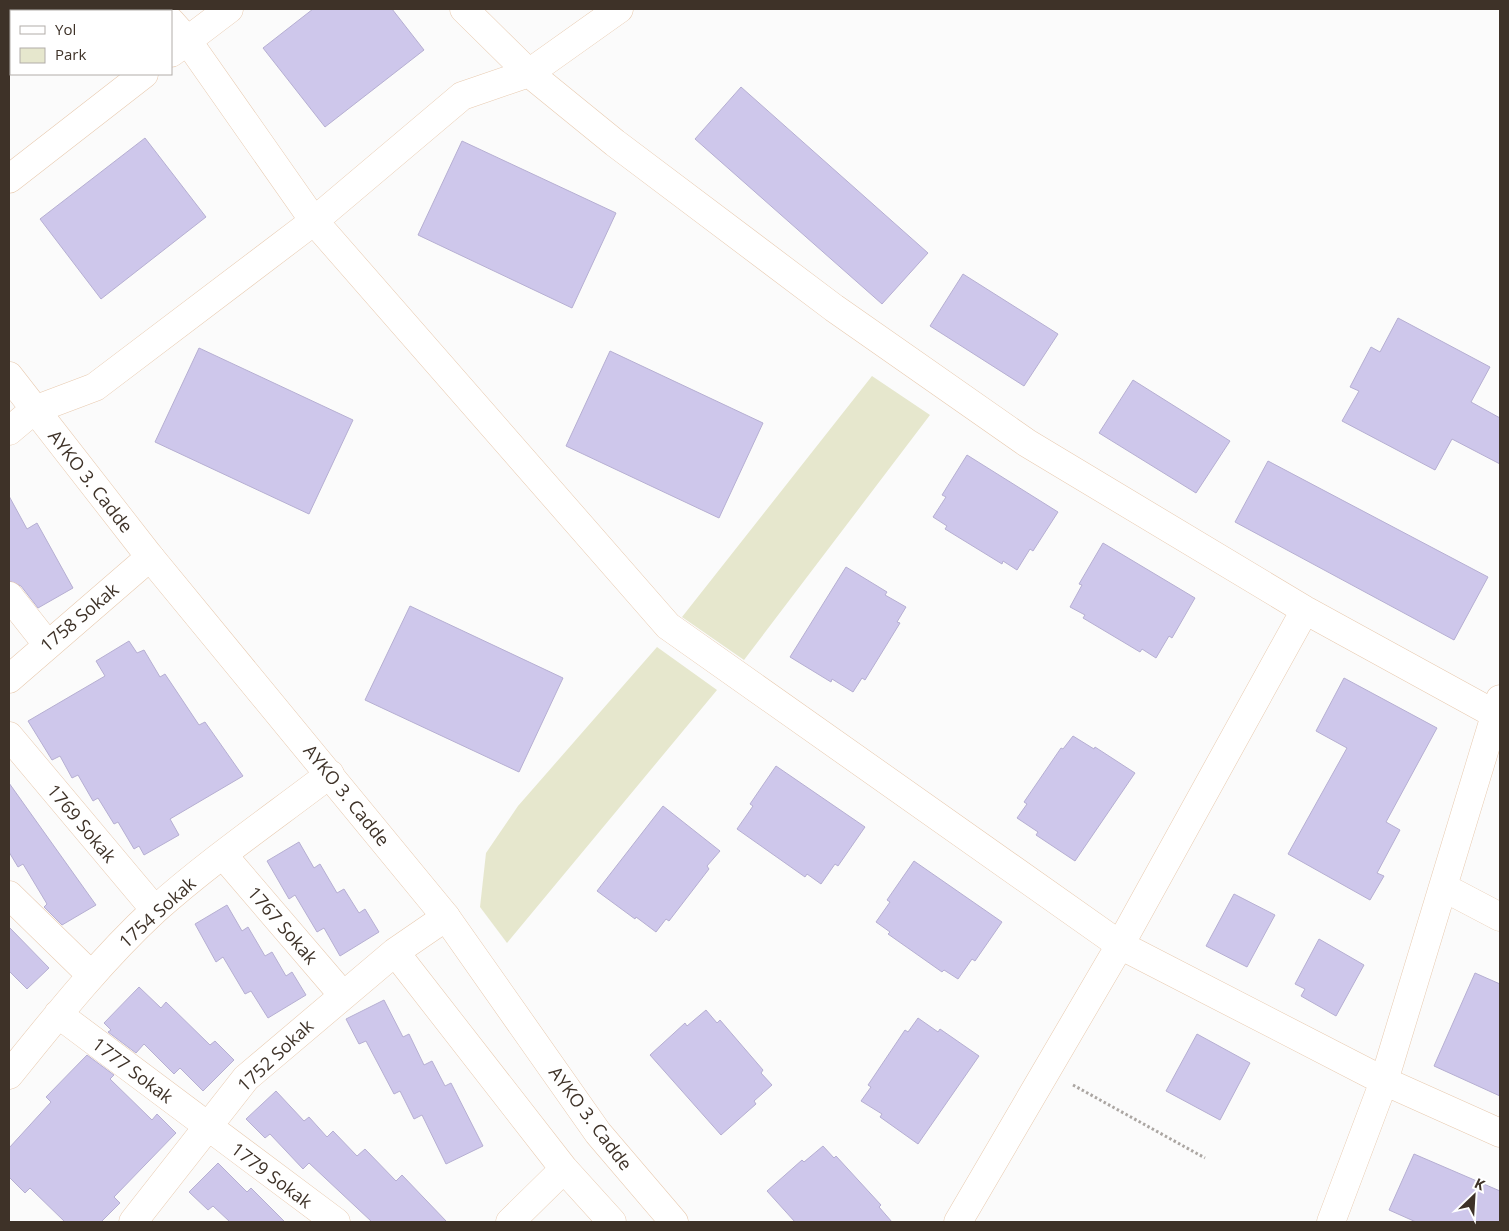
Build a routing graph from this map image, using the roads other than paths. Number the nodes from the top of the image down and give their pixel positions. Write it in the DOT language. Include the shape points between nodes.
graph roads {
  1 [pos="229,9"];
  2 [pos="464,9"];
  3 [pos="619,9"];
  4 [pos="177,38"];
  5 [pos="529,73"];
  6 [pos="143,75"];
  7 [pos="9,179"];
  8 [pos="314,221"];
  9 [pos="9,376"];
  10 [pos="34,410"];
  11 [pos="9,431"];
  12 [pos="150,557"];
  13 [pos="9,596"];
  14 [pos="1305,610"];
  15 [pos="47,644"];
  16 [pos="9,679"];
  17 [pos="1499,710"];
  18 [pos="9,736"];
  19 [pos="330,774"];
  20 [pos="223,855"];
  21 [pos="1443,888"];
  22 [pos="9,895"];
  23 [pos="155,910"];
  24 [pos="1500,917"];
  25 [pos="446,918"];
  26 [pos="1120,945"];
  27 [pos="395,952"];
  28 [pos="91,975"];
  29 [pos="342,994"];
  30 [pos="58,1014"];
  31 [pos="9,1075"];
  32 [pos="1384,1081"];
  33 [pos="208,1127"];
  34 [pos="1500,1133"];
  35 [pos="564,1168"];
  36 [pos="133,1222"];
  37 [pos="336,1222"];
  38 [pos="510,1222"];
  39 [pos="612,1222"];
  40 [pos="674,1222"];
  41 [pos="958,1222"];
  42 [pos="1331,1222"];
  1 -- 4 [label="street"];
  2 -- 5 [label="street"];
  3 -- 5 [label="street"];
  4 -- 8 [label="street"];
  5 -- 8 [label="street" via="462,96"];
  5 -- 14 [label="street" via="615,143 834,308 1027,443"];
  6 -- 7 [label="street"];
  8 -- 10 [label="street" via="95,387"];
  8 -- 26 [label="street" via="668,626"];
  9 -- 10 [label="street, AYKO 3. Cadde"];
  10 -- 11 [label="street"];
  10 -- 12 [label="street, AYKO 3. Cadde"];
  12 -- 15 [label="street, 1758 Sokak"];
  12 -- 19 [label="street, AYKO 3. Cadde"];
  13 -- 15 [label="street"];
  14 -- 17 [label="street"];
  14 -- 26 [label="street"];
  15 -- 16 [label="street, 1758 Sokak"];
  17 -- 21 [label="street"];
  18 -- 23 [label="street, 1769 Sokak"];
  19 -- 20 [label="street, 1754 Sokak"];
  19 -- 25 [label="street, AYKO 3. Cadde"];
  20 -- 23 [label="street, 1754 Sokak"];
  20 -- 29 [label="street, 1767 Sokak"];
  21 -- 24 [label="street"];
  21 -- 32 [label="street"];
  22 -- 28 [label="street"];
  23 -- 28 [label="street, 1754 Sokak"];
  25 -- 27 [label="street, 1752 Sokak"];
  25 -- 40 [label="street, AYKO 3. Cadde" via="598,1133"];
  26 -- 32 [label="street"];
  26 -- 41 [label="street"];
  27 -- 29 [label="street, 1752 Sokak"];
  27 -- 35 [label="street"];
  28 -- 30 [label="street, 1754 Sokak"];
  29 -- 33 [label="street, 1752 Sokak" via="246,1078"];
  30 -- 31 [label="street, 1754 Sokak"];
  30 -- 33 [label="street, 1777 Sokak"];
  32 -- 34 [label="street"];
  32 -- 42 [label="street"];
  33 -- 36 [label="street, 1752 Sokak"];
  33 -- 37 [label="street, 1779 Sokak"];
  35 -- 38 [label="street"];
  35 -- 39 [label="street"];
}
